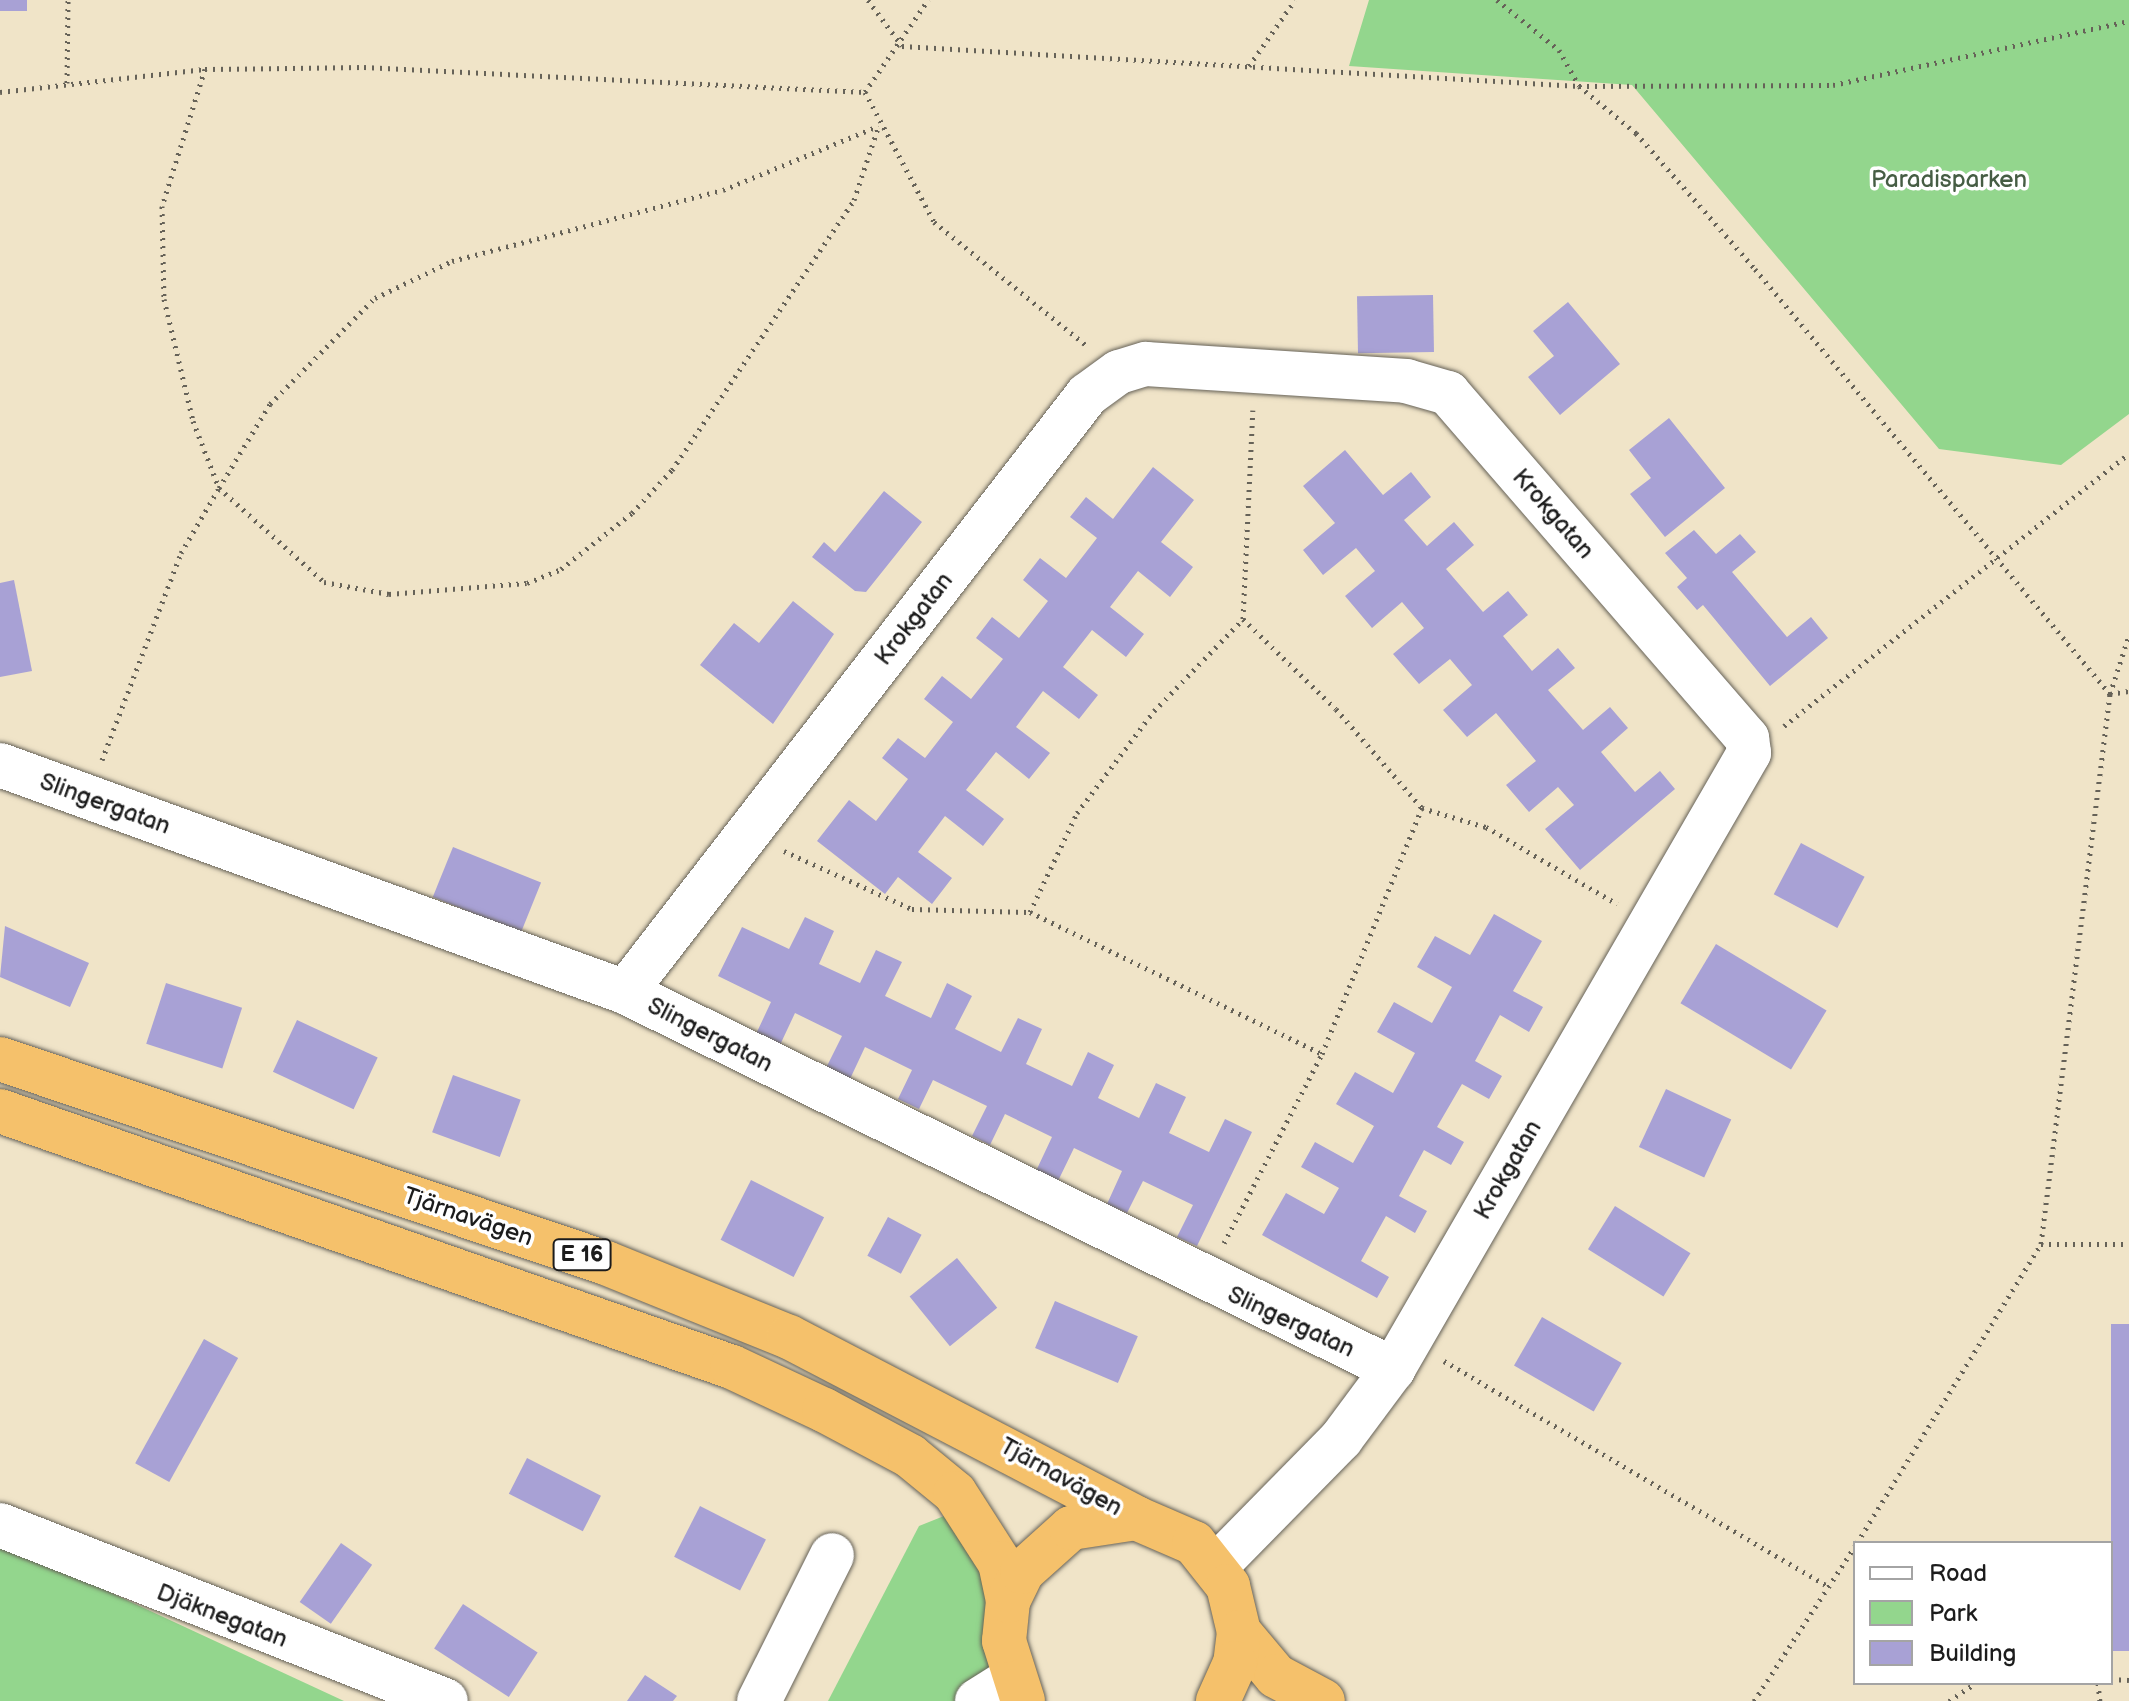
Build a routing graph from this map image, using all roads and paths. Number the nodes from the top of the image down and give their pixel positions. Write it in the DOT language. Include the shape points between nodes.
graph roads {
  1 [pos="68,0"];
  2 [pos="868,0"];
  3 [pos="928,0"];
  4 [pos="1295,0"];
  5 [pos="1497,0"];
  6 [pos="2129,21"];
  7 [pos="902,46"];
  8 [pos="1249,66"];
  9 [pos="205,69"];
  10 [pos="67,83"];
  11 [pos="1579,86"];
  12 [pos="0,92"];
  13 [pos="865,92"];
  14 [pos="879,125"];
  15 [pos="1119,372"];
  16 [pos="1255,373"];
  17 [pos="2129,454"];
  18 [pos="219,488"];
  19 [pos="1997,563"];
  20 [pos="1243,619"];
  21 [pos="2129,635"];
  22 [pos="2129,691"];
  23 [pos="2110,694"];
  24 [pos="1749,753"];
  25 [pos="0,765"];
  26 [pos="87,798"];
  27 [pos="1422,808"];
  28 [pos="747,834"];
  29 [pos="1030,912"];
  30 [pos="1650,926"];
  31 [pos="625,992"];
  32 [pos="1322,1054"];
  33 [pos="0,1059"];
  34 [pos="0,1111"];
  35 [pos="2041,1244"];
  36 [pos="2129,1244"];
  37 [pos="1203,1282"];
  38 [pos="1401,1355"];
  39 [pos="1136,1518"];
  40 [pos="0,1525"];
  41 [pos="1858,1541"];
  42 [pos="1853,1549"];
  43 [pos="832,1555"];
  44 [pos="1216,1566"];
  45 [pos="1829,1587"];
  46 [pos="1008,1601"];
  47 [pos="1239,1632"];
  48 [pos="1973,1685"];
  49 [pos="1004,1694"];
  50 [pos="446,1701"];
  51 [pos="759,1701"];
  52 [pos="1218,1701"];
  53 [pos="1323,1701"];
  54 [pos="1754,1701"];
  55 [pos="1949,1701"];
  1 -- 10 [label="path"];
  2 -- 7 [label="path"];
  3 -- 7 [label="path"];
  4 -- 8 [label="path"];
  5 -- 11 [label="path" via="1559,50"];
  6 -- 11 [label="path" via="1833,85"];
  7 -- 8 [label="path"];
  7 -- 13 [label="path"];
  8 -- 11 [label="path"];
  9 -- 10 [label="path"];
  9 -- 13 [label="path" via="364,67"];
  9 -- 18 [label="path" via="162,206 164,299 193,421"];
  10 -- 12 [label="path"];
  11 -- 19 [label="path" via="1636,133"];
  13 -- 14 [label="path"];
  14 -- 15 [label="path" via="934,222"];
  14 -- 18 [label="path" via="723,190 452,261 375,298 270,404"];
  14 -- 18 [label="path" via="854,200 672,470 561,569 527,583 389,594 324,582"];
  15 -- 16 [label="street, Krokgatan" via="1146,364"];
  15 -- 28 [label="street, Krokgatan" via="1087,395"];
  16 -- 20 [label="path"];
  16 -- 24 [label="street, Krokgatan" via="1406,381 1448,393 1747,738"];
  17 -- 19 [label="path"];
  18 -- 26 [label="path" via="181,553"];
  19 -- 23 [label="path"];
  19 -- 24 [label="path"];
  20 -- 27 [label="path" via="1336,709"];
  20 -- 29 [label="path" via="1154,711 1077,813"];
  21 -- 23 [label="path"];
  22 -- 23 [label="path"];
  23 -- 35 [label="path"];
  24 -- 30 [label="street, Krokgatan"];
  25 -- 26 [label="street, Slingergatan"];
  26 -- 31 [label="street, Slingergatan"];
  27 -- 30 [label="path" via="1486,827"];
  27 -- 32 [label="path"];
  28 -- 29 [label="path" via="912,909"];
  28 -- 31 [label="street, Krokgatan"];
  29 -- 32 [label="path"];
  30 -- 38 [label="street, Krokgatan"];
  31 -- 37 [label="street, Slingergatan"];
  32 -- 37 [label="path"];
  33 -- 39 [label="highway, Tjärnavägen / E 16" via="620,1269 789,1337"];
  34 -- 46 [label="highway, Tjärnavägen / E 16" via="732,1367 824,1410 910,1456 955,1493 1000,1563"];
  35 -- 36 [label="path"];
  35 -- 41 [label="path"];
  37 -- 38 [label="street, Slingergatan"];
  38 -- 44 [label="street, Krokgatan" via="1341,1439"];
  38 -- 45 [label="path"];
  39 -- 44 [label="highway, Tjärnavägen / E 16" via="1194,1543"];
  39 -- 46 [label="highway, Tjärnavägen / E 16" via="1071,1528 1029,1563"];
  40 -- 50 [label="street, Djäknegatan"];
  42 -- 45 [label="path"];
  43 -- 51 [label="street"];
  44 -- 47 [label="highway, Tjärnavägen / E 16"];
  45 -- 54 [label="path"];
  46 -- 49 [label="highway, Tjärnavägen / E 16"];
  47 -- 52 [label="highway" via="1235,1663"];
  47 -- 53 [label="highway, Tjärnavägen / E 16" via="1276,1676"];
  48 -- 55 [label="path"];
}
